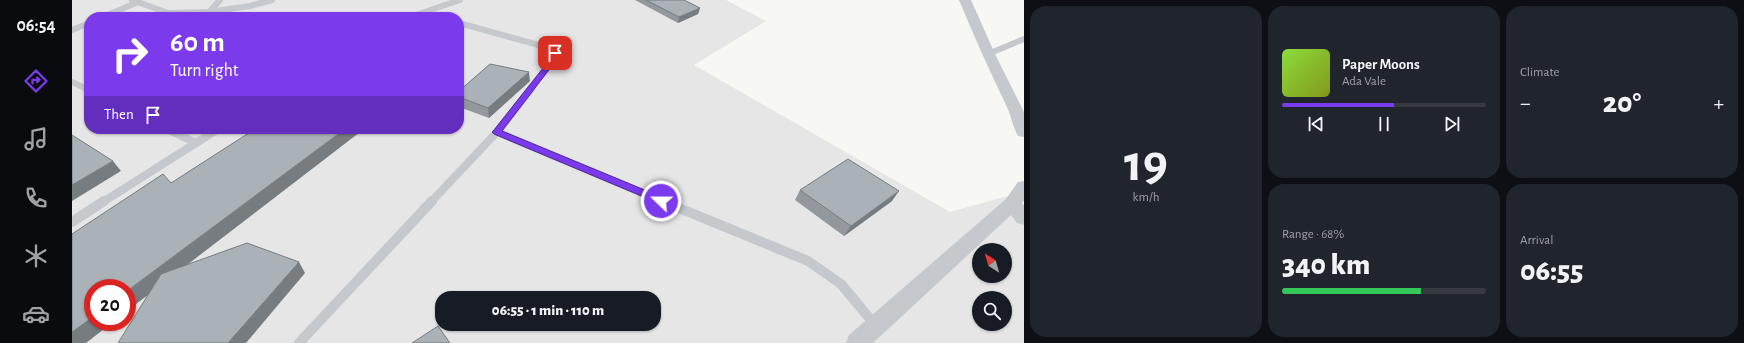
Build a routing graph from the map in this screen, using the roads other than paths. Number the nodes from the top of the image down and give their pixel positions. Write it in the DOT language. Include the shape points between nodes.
graph roads {
  1 [pos="220,0"];
  2 [pos="272,0"];
  3 [pos="460,0"];
  4 [pos="966,0"];
  5 [pos="135,1"];
  6 [pos="113,12"];
  7 [pos="160,12"];
  8 [pos="208,12"];
  9 [pos="427,12"];
  10 [pos="464,24"];
  11 [pos="84,25"];
  12 [pos="72,30"];
  13 [pos="1024,39"];
  14 [pos="988,54"];
  15 [pos="72,82"];
  16 [pos="84,88"];
  17 [pos="497,132"];
  18 [pos="1024,132"];
  19 [pos="177,134"];
  20 [pos="210,134"];
  21 [pos="196,143"];
  22 [pos="1024,187"];
  23 [pos="1018,211"];
  24 [pos="72,222"];
  25 [pos="876,326"];
  26 [pos="299,343"];
  27 [pos="857,343"];
  1 -- 8 [label="lane"];
  2 -- 8 [label="lane"];
  3 -- 9 [label="lane"];
  4 -- 14 [label="street"];
  5 -- 6 [label="lane"];
  5 -- 7 [label="lane"];
  10 -- 17 [label="lane" via="546,47 555,53 555,58"];
  11 -- 12 [label="lane"];
  13 -- 14 [label="lane"];
  14 -- 18 [label="street"];
  15 -- 16 [label="lane"];
  17 -- 25 [label="lane" via="808,261 841,284"];
  17 -- 26 [label="lane"];
  19 -- 21 [label="lane"];
  20 -- 21 [label="lane"];
  21 -- 24 [label="lane"];
  22 -- 23 [label="street"];
  23 -- 25 [label="street"];
  25 -- 27 [label="street"];
}
